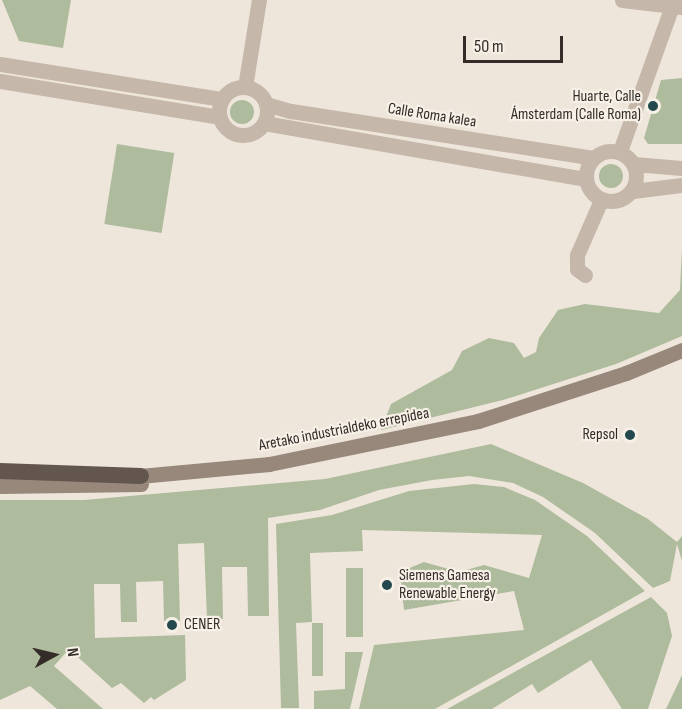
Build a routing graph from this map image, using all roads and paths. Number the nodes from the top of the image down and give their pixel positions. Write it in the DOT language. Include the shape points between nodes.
graph roads {
  1 [pos="259,0"];
  2 [pos="622,0"];
  3 [pos="676,5"];
  4 [pos="0,64"];
  5 [pos="0,81"];
  6 [pos="245,87"];
  7 [pos="222,99"];
  8 [pos="266,104"];
  9 [pos="219,117"];
  10 [pos="264,123"];
  11 [pos="620,152"];
  12 [pos="593,158"];
  13 [pos="634,164"];
  14 [pos="682,168"];
  15 [pos="586,179"];
  16 [pos="682,185"];
  17 [pos="633,191"];
  18 [pos="601,200"];
  19 [pos="585,274"];
  20 [pos="682,350"];
  21 [pos="682,360"];
  22 [pos="0,471"];
  23 [pos="0,478"];
  24 [pos="143,480"];
  25 [pos="0,486"];
  26 [pos="0,494"];
  1 -- 6 [label="street"];
  2 -- 3 [label="street"];
  3 -- 11 [label="street"];
  4 -- 7 [label="street"];
  5 -- 9 [label="street"];
  6 -- 7 [label="street" via="228,92"];
  6 -- 8 [label="street" via="254,90"];
  7 -- 9 [label="street"];
  8 -- 10 [label="street"];
  8 -- 12 [label="street, Calle Roma kalea"];
  9 -- 10 [label="street" via="230,133 240,136 249,135"];
  10 -- 15 [label="street"];
  11 -- 12 [label="street" via="601,152"];
  11 -- 13 [label="street"];
  12 -- 15 [label="street"];
  13 -- 14 [label="street"];
  13 -- 17 [label="street" via="637,178"];
  15 -- 18 [label="street"];
  16 -- 17 [label="street"];
  17 -- 18 [label="street" via="624,198"];
  18 -- 19 [label="street" via="577,255 577,269"];
  20 -- 24 [label="main road, Aretako industrialdeko errepidea" via="626,373 478,421 269,464"];
  21 -- 24 [label="main road, Aretako industrialdeko errepidea" via="537,413 435,440 270,472"];
  22 -- 24 [label="highway"];
  23 -- 24 [label="main road, Aretako industrialdeko errepidea"];
  24 -- 25 [label="main road, Aretako industrialdeko errepidea"];
  24 -- 26 [label="main road" via="111,493"];
}
